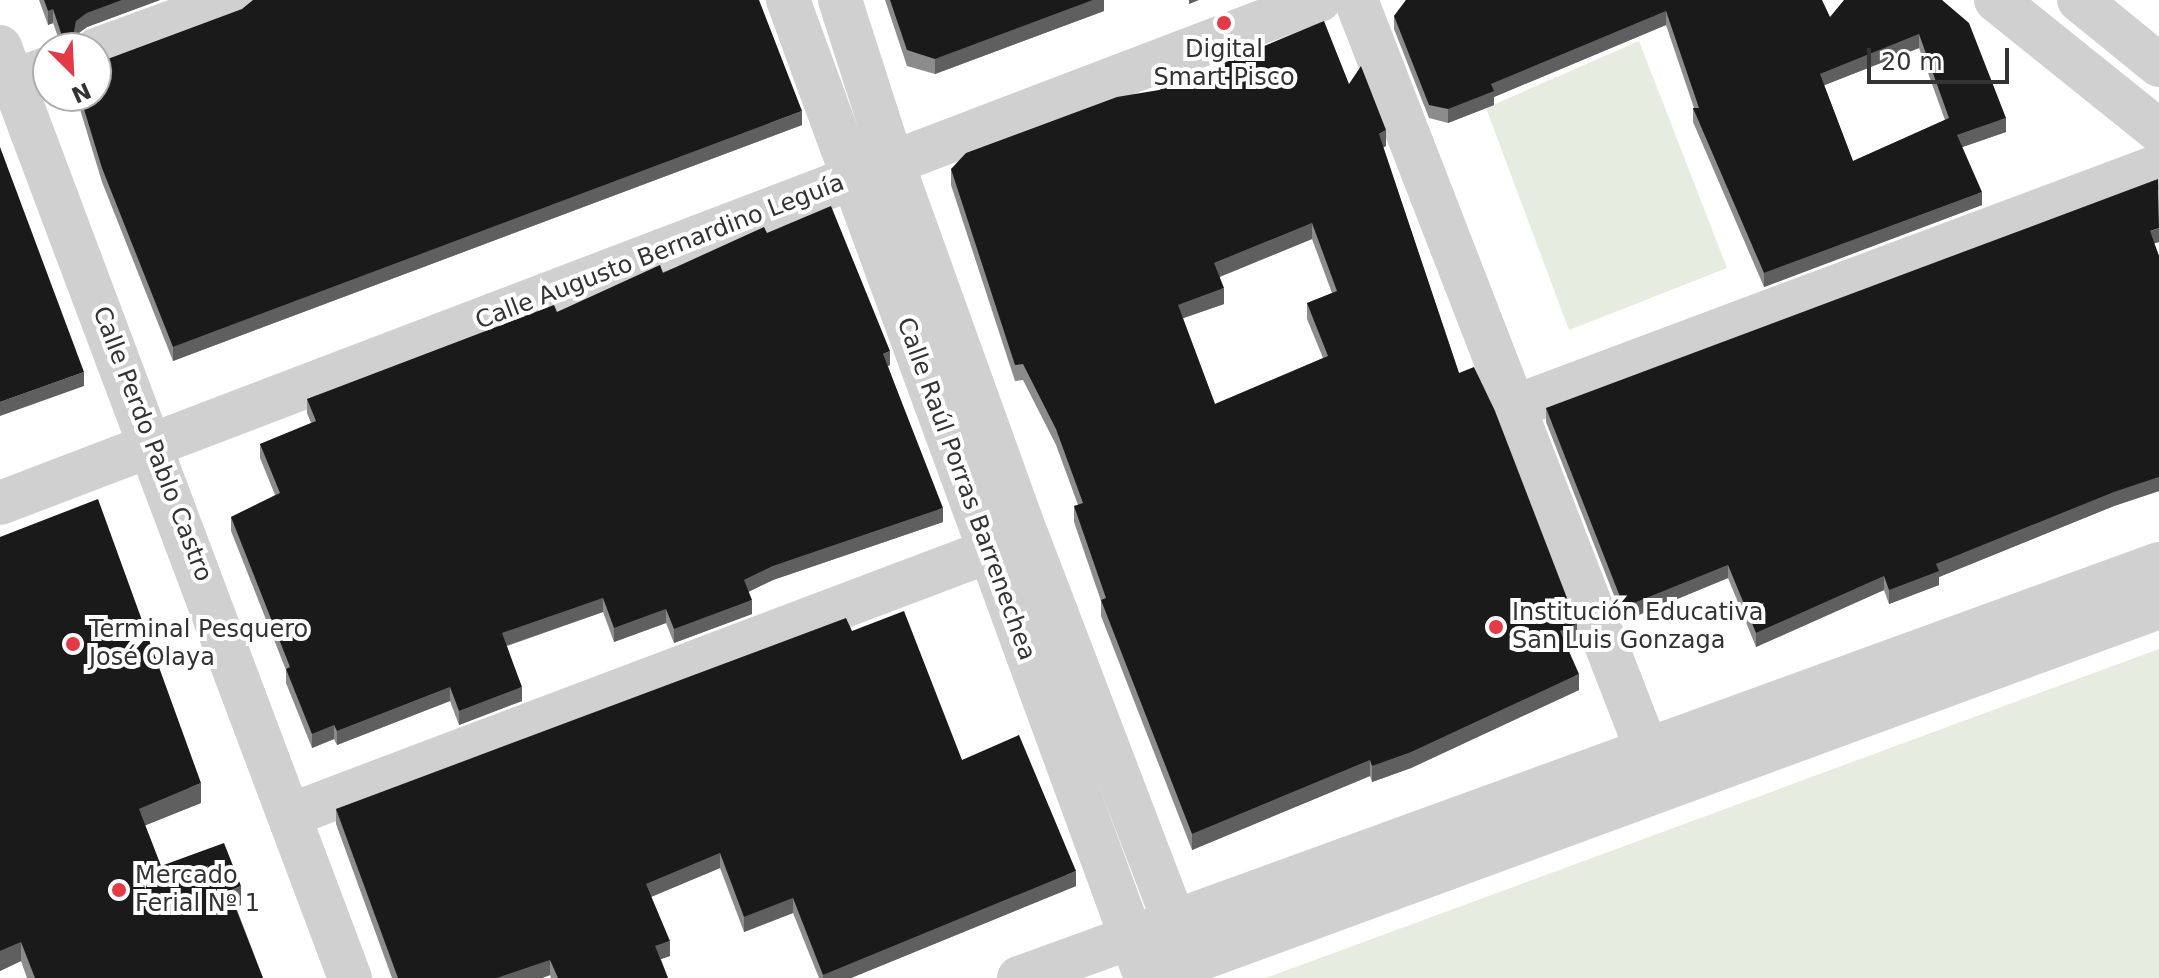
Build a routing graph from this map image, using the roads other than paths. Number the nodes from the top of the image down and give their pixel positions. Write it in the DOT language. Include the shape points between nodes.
graph roads {
  1 [pos="233,0"];
  2 [pos="788,0"];
  3 [pos="840,0"];
  4 [pos="1319,0"];
  5 [pos="1356,0"];
  6 [pos="1996,0"];
  7 [pos="2079,0"];
  8 [pos="112,44"];
  9 [pos="20,65"];
  10 [pos="2159,65"];
  11 [pos="2159,131"];
  12 [pos="2159,166"];
  13 [pos="872,170"];
  14 [pos="1514,407"];
  15 [pos="152,445"];
  16 [pos="0,503"];
  17 [pos="1008,544"];
  18 [pos="2159,564"];
  19 [pos="2159,607"];
  20 [pos="1655,770"];
  21 [pos="293,814"];
  22 [pos="1174,923"];
  23 [pos="1142,964"];
  24 [pos="1192,970"];
  25 [pos="350,978"];
  26 [pos="1019,978"];
  1 -- 8 [label="street"];
  2 -- 13 [label="street, Calle Raúl Porras Barrenechea"];
  3 -- 13 [label="street, Calle Raúl Porras Barrenechea"];
  4 -- 13 [label="street, Calle Augusto Bernardino Leguía"];
  5 -- 14 [label="street"];
  6 -- 11 [label="street"];
  7 -- 10 [label="street"];
  9 -- 15 [label="street, Calle Perdo Pablo Castro"];
  12 -- 14 [label="street"];
  13 -- 15 [label="street, Calle Augusto Bernardino Leguía"];
  13 -- 17 [label="street, Calle Raúl Porras Barrenechea"];
  14 -- 20 [label="street"];
  15 -- 16 [label="street, Calle Augusto Bernardino Leguía"];
  15 -- 21 [label="street, Calle Perdo Pablo Castro"];
  17 -- 21 [label="street"];
  17 -- 22 [label="street, Calle Raúl Porras Barrenechea"];
  17 -- 23 [label="street, Calle Raúl Porras Barrenechea"];
  18 -- 20 [label="street"];
  19 -- 20 [label="street"];
  20 -- 22 [label="street"];
  20 -- 24 [label="street"];
  21 -- 25 [label="street, Calle Perdo Pablo Castro"];
  22 -- 23 [label="street"];
  22 -- 24 [label="street, Calle Raúl Porras Barrenechea"];
  23 -- 24 [label="street"];
  23 -- 26 [label="street"];
}
